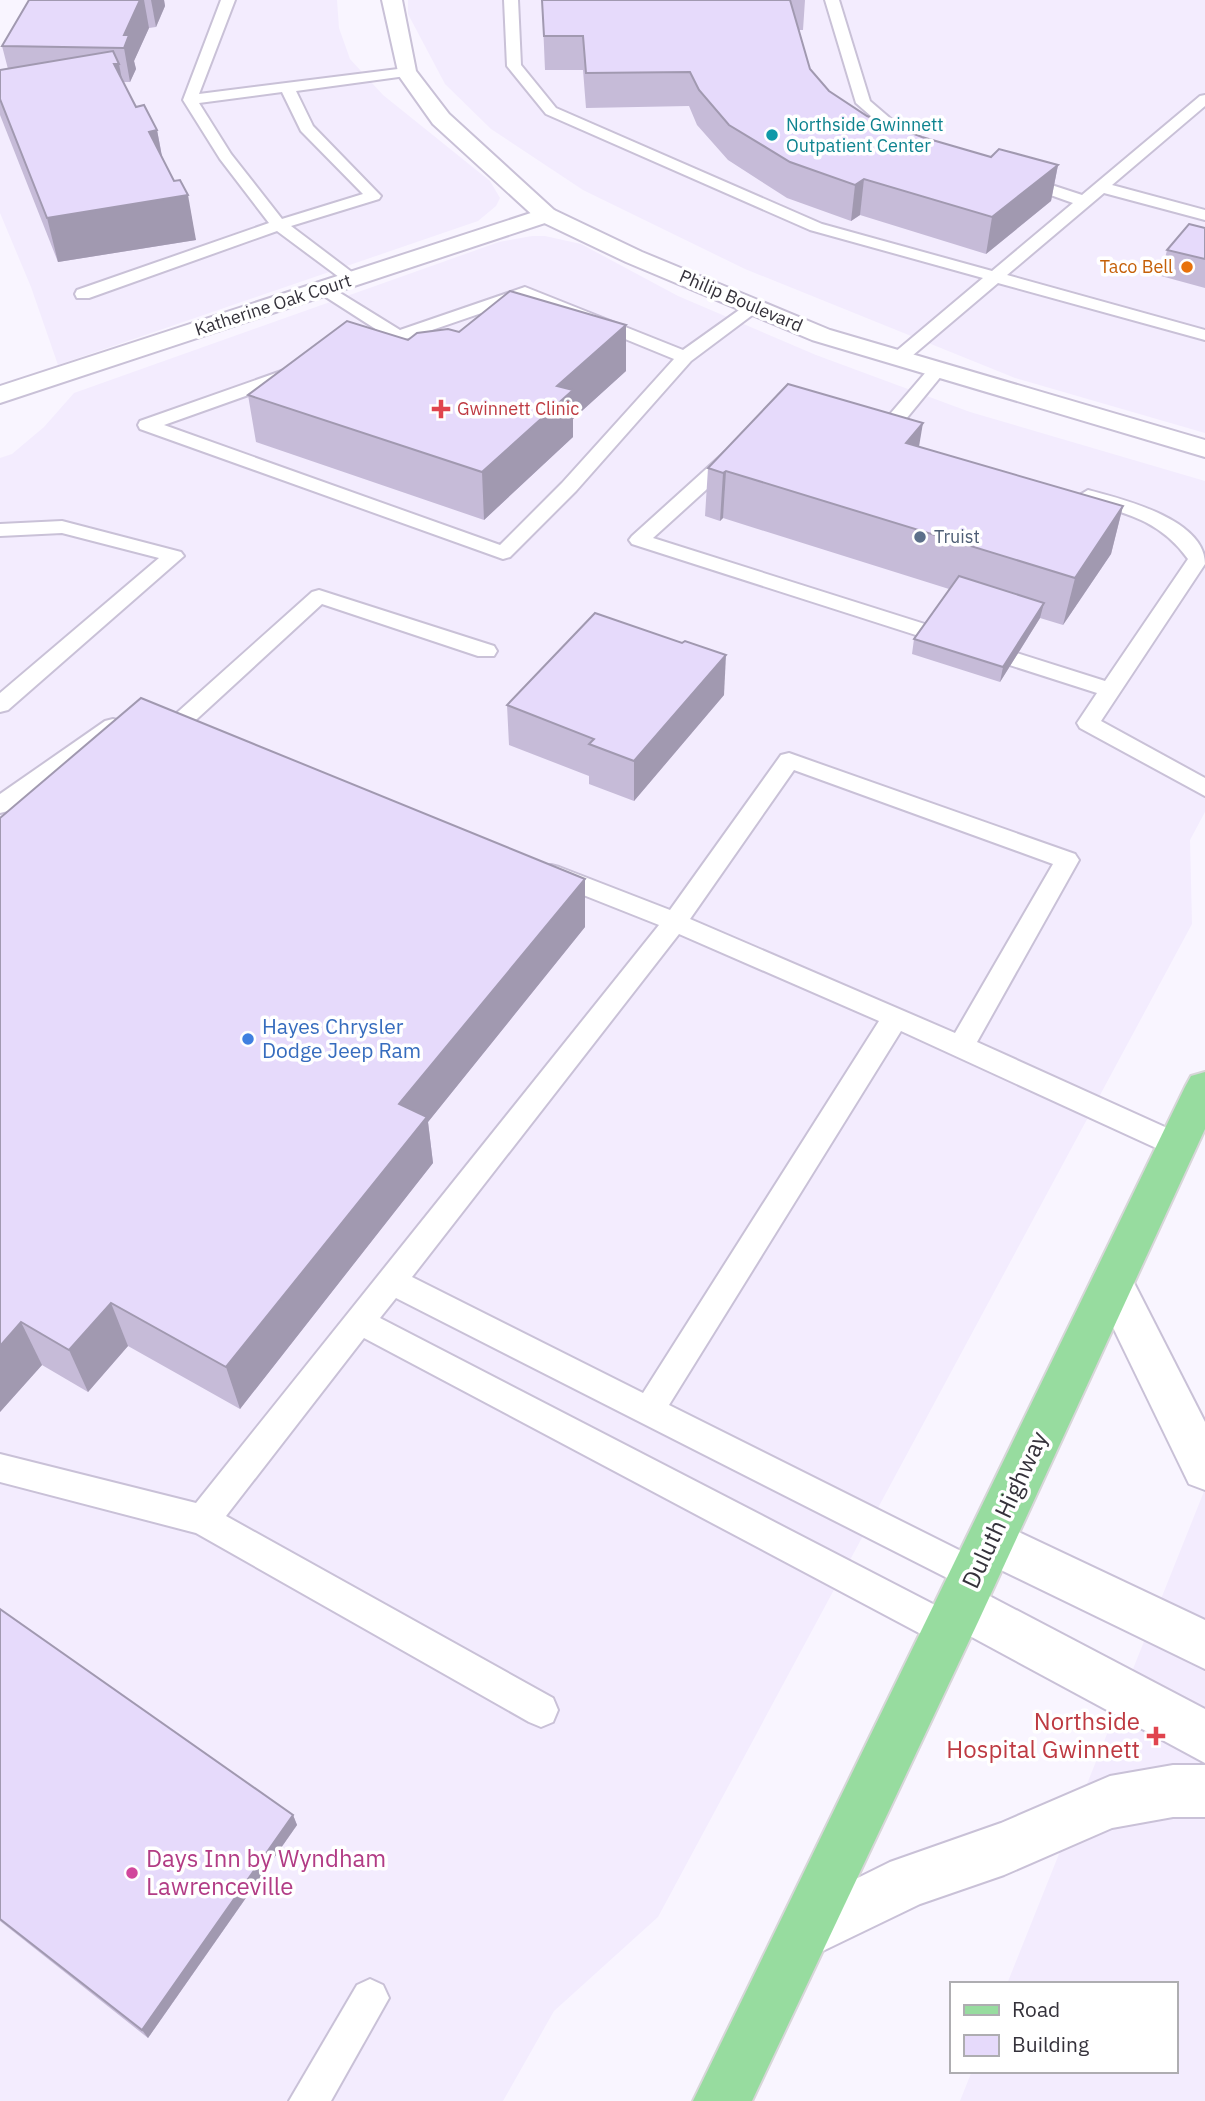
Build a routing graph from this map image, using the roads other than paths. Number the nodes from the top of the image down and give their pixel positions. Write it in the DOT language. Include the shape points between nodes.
graph roads {
  1 [pos="228,0"];
  2 [pos="392,0"];
  3 [pos="511,0"];
  4 [pos="832,0"];
  5 [pos="406,72"];
  6 [pos="287,87"];
  7 [pos="1205,99"];
  8 [pos="190,100"];
  9 [pos="933,148"];
  10 [pos="1008,175"];
  11 [pos="1101,187"];
  12 [pos="1084,201"];
  13 [pos="546,215"];
  14 [pos="1205,215"];
  15 [pos="279,225"];
  16 [pos="353,278"];
  17 [pos="993,278"];
  18 [pos="324,288"];
  19 [pos="83,294"];
  20 [pos="755,307"];
  21 [pos="1205,335"];
  22 [pos="398,336"];
  23 [pos="348,354"];
  24 [pos="685,357"];
  25 [pos="900,357"];
  26 [pos="310,367"];
  27 [pos="938,369"];
  28 [pos="0,395"];
  29 [pos="855,431"];
  30 [pos="752,438"];
  31 [pos="880,438"];
  32 [pos="906,445"];
  33 [pos="1205,449"];
  34 [pos="1063,489"];
  35 [pos="0,530"];
  36 [pos="486,651"];
  37 [pos="1111,690"];
  38 [pos="0,705"];
  39 [pos="152,713"];
  40 [pos="128,715"];
  41 [pos="178,724"];
  42 [pos="203,734"];
  43 [pos="1205,788"];
  44 [pos="0,805"];
  45 [pos="534,866"];
  46 [pos="675,922"];
  47 [pos="895,1018"];
  48 [pos="961,1046"];
  49 [pos="1205,1087"];
  50 [pos="1177,1145"];
  51 [pos="391,1280"];
  52 [pos="1112,1282"];
  53 [pos="359,1321"];
  54 [pos="649,1410"];
  55 [pos="0,1468"];
  56 [pos="1205,1469"];
  57 [pos="203,1520"];
  58 [pos="969,1588"];
  59 [pos="1205,1645"];
  60 [pos="541,1710"];
  61 [pos="1205,1737"];
  62 [pos="1205,1791"];
  63 [pos="804,1933"];
  64 [pos="370,1998"];
  65 [pos="309,2101"];
  66 [pos="722,2101"];
  1 -- 8 [label="lane"];
  2 -- 5 [label="street, Philip Boulevard"];
  3 -- 17 [label="lane" via="514,66 551,111 816,227"];
  4 -- 9 [label="lane" via="863,103 907,140"];
  5 -- 6 [label="lane"];
  5 -- 13 [label="street, Philip Boulevard" via="441,119"];
  6 -- 8 [label="lane"];
  6 -- 15 [label="lane" via="306,128 373,196"];
  7 -- 11 [label="lane"];
  8 -- 15 [label="lane" via="225,156"];
  10 -- 12 [label="lane"];
  11 -- 12 [label="lane"];
  11 -- 14 [label="lane"];
  12 -- 17 [label="lane"];
  13 -- 16 [label="street, Katherine Oak Court"];
  13 -- 20 [label="street, Philip Boulevard"];
  15 -- 16 [label="lane"];
  15 -- 19 [label="lane"];
  16 -- 18 [label="street, Katherine Oak Court"];
  17 -- 21 [label="lane"];
  17 -- 25 [label="lane"];
  18 -- 22 [label="lane"];
  18 -- 28 [label="street, Katherine Oak Court"];
  20 -- 24 [label="lane"];
  20 -- 25 [label="street, Philip Boulevard" via="821,335"];
  22 -- 23 [label="lane"];
  22 -- 24 [label="lane" via="525,292"];
  24 -- 26 [label="lane" via="503,553 147,425"];
  25 -- 27 [label="street, Philip Boulevard"];
  27 -- 31 [label="lane"];
  27 -- 33 [label="street, Philip Boulevard"];
  29 -- 31 [label="lane"];
  30 -- 37 [label="lane" via="639,540"];
  31 -- 32 [label="lane"];
  34 -- 37 [label="lane" via="1142,512 1180,534 1198,559"];
  35 -- 38 [label="lane" via="62,527 174,556"];
  36 -- 41 [label="lane" via="320,596"];
  37 -- 43 [label="lane" via="1088,723"];
  39 -- 41 [label="lane"];
  40 -- 44 [label="lane"];
  41 -- 42 [label="lane"];
  45 -- 46 [label="lane"];
  46 -- 47 [label="lane"];
  46 -- 48 [label="lane" via="789,760 1067,860"];
  46 -- 51 [label="lane"];
  47 -- 48 [label="lane"];
  47 -- 54 [label="lane"];
  48 -- 50 [label="lane"];
  49 -- 50 [label="main road, Duluth Highway"];
  50 -- 52 [label="main road, Duluth Highway"];
  51 -- 53 [label="lane"];
  51 -- 54 [label="lane"];
  52 -- 56 [label="street"];
  52 -- 58 [label="main road, Duluth Highway"];
  53 -- 57 [label="lane"];
  53 -- 58 [label="lane"];
  54 -- 58 [label="lane"];
  55 -- 57 [label="lane"];
  57 -- 60 [label="lane"];
  58 -- 59 [label="street"];
  58 -- 61 [label="street"];
  58 -- 63 [label="main road, Duluth Highway"];
  62 -- 63 [label="street" via="1173,1791 1110,1802 1004,1848 909,1881"];
  63 -- 66 [label="main road, Duluth Highway"];
  64 -- 65 [label="lane"];
}
